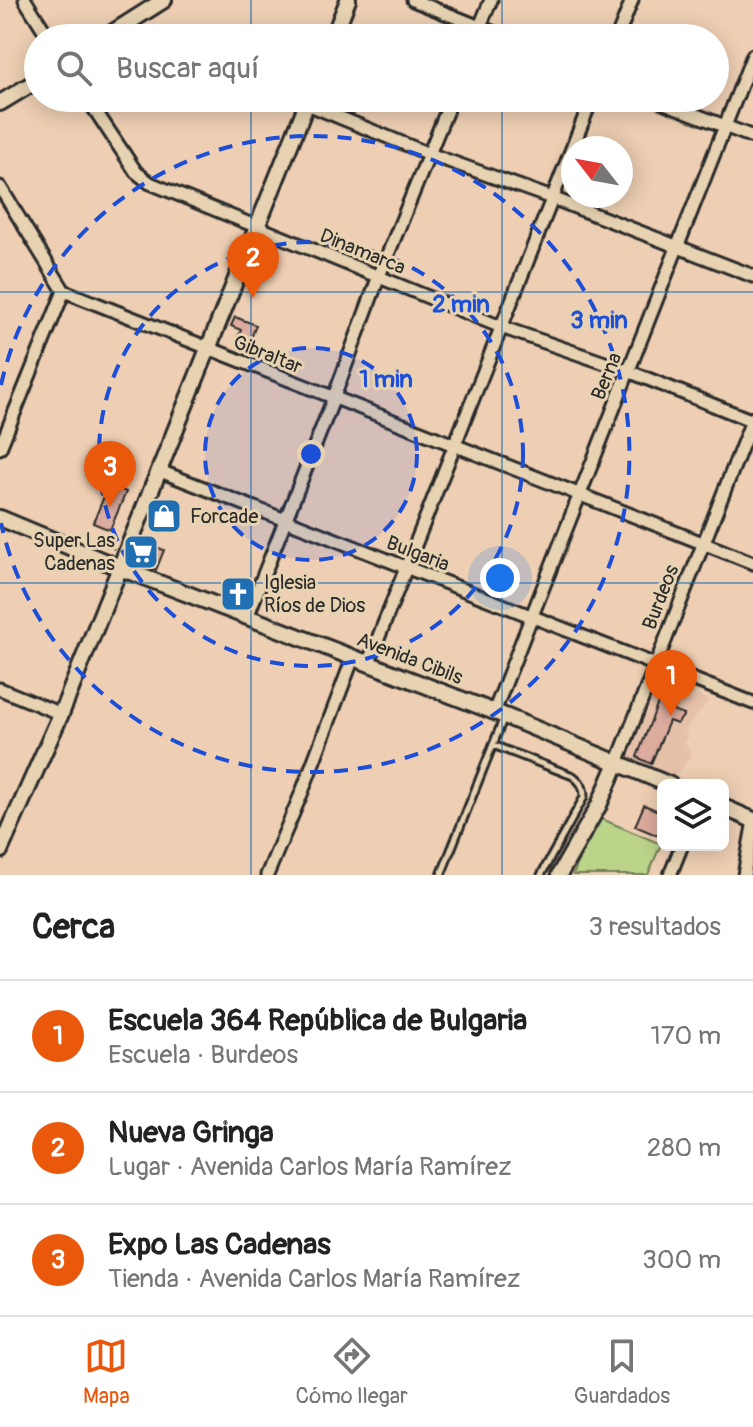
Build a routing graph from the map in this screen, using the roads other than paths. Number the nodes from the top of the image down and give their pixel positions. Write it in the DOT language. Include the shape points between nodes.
graph roads {
  1 [pos="164,0"];
  2 [pos="348,0"];
  3 [pos="413,0"];
  4 [pos="491,0"];
  5 [pos="632,0"];
  6 [pos="28,1"];
  7 [pos="41,24"];
  8 [pos="126,24"];
  9 [pos="339,24"];
  10 [pos="462,24"];
  11 [pos="481,24"];
  12 [pos="623,24"];
  13 [pos="753,55"];
  14 [pos="24,88"];
  15 [pos="0,103"];
  16 [pos="96,112"];
  17 [pos="303,112"];
  18 [pos="333,112"];
  19 [pos="446,112"];
  20 [pos="586,112"];
  21 [pos="687,112"];
  22 [pos="725,127"];
  23 [pos="753,137"];
  24 [pos="429,154"];
  25 [pos="0,187"];
  26 [pos="552,198"];
  27 [pos="256,228"];
  28 [pos="677,246"];
  29 [pos="379,276"];
  30 [pos="753,276"];
  31 [pos="64,291"];
  32 [pos="501,327"];
  33 [pos="207,349"];
  34 [pos="628,371"];
  35 [pos="333,399"];
  36 [pos="753,420"];
  37 [pos="454,447"];
  38 [pos="0,448"];
  39 [pos="160,471"];
  40 [pos="579,494"];
  41 [pos="0,518"];
  42 [pos="286,521"];
  43 [pos="703,543"];
  44 [pos="753,563"];
  45 [pos="120,568"];
  46 [pos="407,568"];
  47 [pos="532,616"];
  48 [pos="247,617"];
  49 [pos="353,658"];
  50 [pos="368,664"];
  51 [pos="656,664"];
  52 [pos="0,689"];
  53 [pos="753,703"];
  54 [pos="61,714"];
  55 [pos="499,714"];
  56 [pos="493,745"];
  57 [pos="617,763"];
  58 [pos="657,780"];
  59 [pos="729,809"];
  60 [pos="752,817"];
  61 [pos="0,851"];
  62 [pos="680,851"];
  63 [pos="267,875"];
  64 [pos="441,875"];
  65 [pos="541,875"];
  66 [pos="559,875"];
  67 [pos="670,875"];
  68 [pos="744,875"];
  1 -- 8 [label="street"];
  2 -- 9 [label="street"];
  3 -- 10 [label="street"];
  4 -- 11 [label="street"];
  5 -- 12 [label="street"];
  6 -- 7 [label="street"];
  13 -- 22 [label="street, Berna"];
  14 -- 15 [label="street"];
  16 -- 27 [label="street, Dinamarca" via="143,178"];
  17 -- 27 [label="street"];
  18 -- 24 [label="street"];
  19 -- 24 [label="street"];
  20 -- 26 [label="street"];
  21 -- 22 [label="street"];
  22 -- 23 [label="street"];
  22 -- 28 [label="street, Berna"];
  24 -- 26 [label="street"];
  24 -- 29 [label="street"];
  25 -- 31 [label="street"];
  26 -- 28 [label="street"];
  26 -- 32 [label="street"];
  27 -- 29 [label="street, Dinamarca"];
  27 -- 33 [label="street"];
  28 -- 30 [label="street"];
  28 -- 34 [label="street, Berna"];
  29 -- 32 [label="street, Dinamarca"];
  29 -- 35 [label="street"];
  31 -- 33 [label="street, Gibraltar"];
  31 -- 38 [label="street"];
  32 -- 34 [label="street, Dinamarca"];
  32 -- 37 [label="street"];
  33 -- 35 [label="street, Gibraltar"];
  33 -- 39 [label="street"];
  34 -- 36 [label="street, Dinamarca"];
  34 -- 40 [label="street, Berna"];
  35 -- 37 [label="street, Gibraltar"];
  35 -- 42 [label="street"];
  36 -- 43 [label="street, Burdeos"];
  37 -- 40 [label="street, Gibraltar"];
  37 -- 46 [label="street"];
  39 -- 42 [label="street, Bulgaria"];
  39 -- 45 [label="street"];
  40 -- 43 [label="street, Gibraltar"];
  40 -- 47 [label="street, Berna"];
  41 -- 45 [label="street, Avenida Cibils"];
  42 -- 46 [label="street, Bulgaria"];
  42 -- 48 [label="street"];
  43 -- 44 [label="street, Gibraltar"];
  43 -- 51 [label="street, Burdeos"];
  45 -- 48 [label="street, Avenida Cibils"];
  45 -- 54 [label="street"];
  46 -- 47 [label="street, Bulgaria"];
  46 -- 50 [label="street"];
  47 -- 51 [label="street, Bulgaria"];
  47 -- 55 [label="street, Berna"];
  48 -- 49 [label="street, Avenida Cibils"];
  49 -- 50 [label="street, Avenida Cibils"];
  49 -- 63 [label="street"];
  50 -- 55 [label="street, Avenida Cibils"];
  51 -- 53 [label="street, Bulgaria"];
  51 -- 57 [label="street, Burdeos"];
  52 -- 54 [label="street"];
  54 -- 61 [label="street"];
  55 -- 56 [label="lane"];
  55 -- 57 [label="street, Avenida Cibils"];
  56 -- 64 [label="lane"];
  56 -- 65 [label="lane" via="573,776 583,788 584,797"];
  57 -- 58 [label="street, Avenida Cibils"];
  57 -- 66 [label="street, Burdeos"];
  59 -- 60 [label="street"];
  60 -- 68 [label="street"];
  62 -- 67 [label="street"];
}
